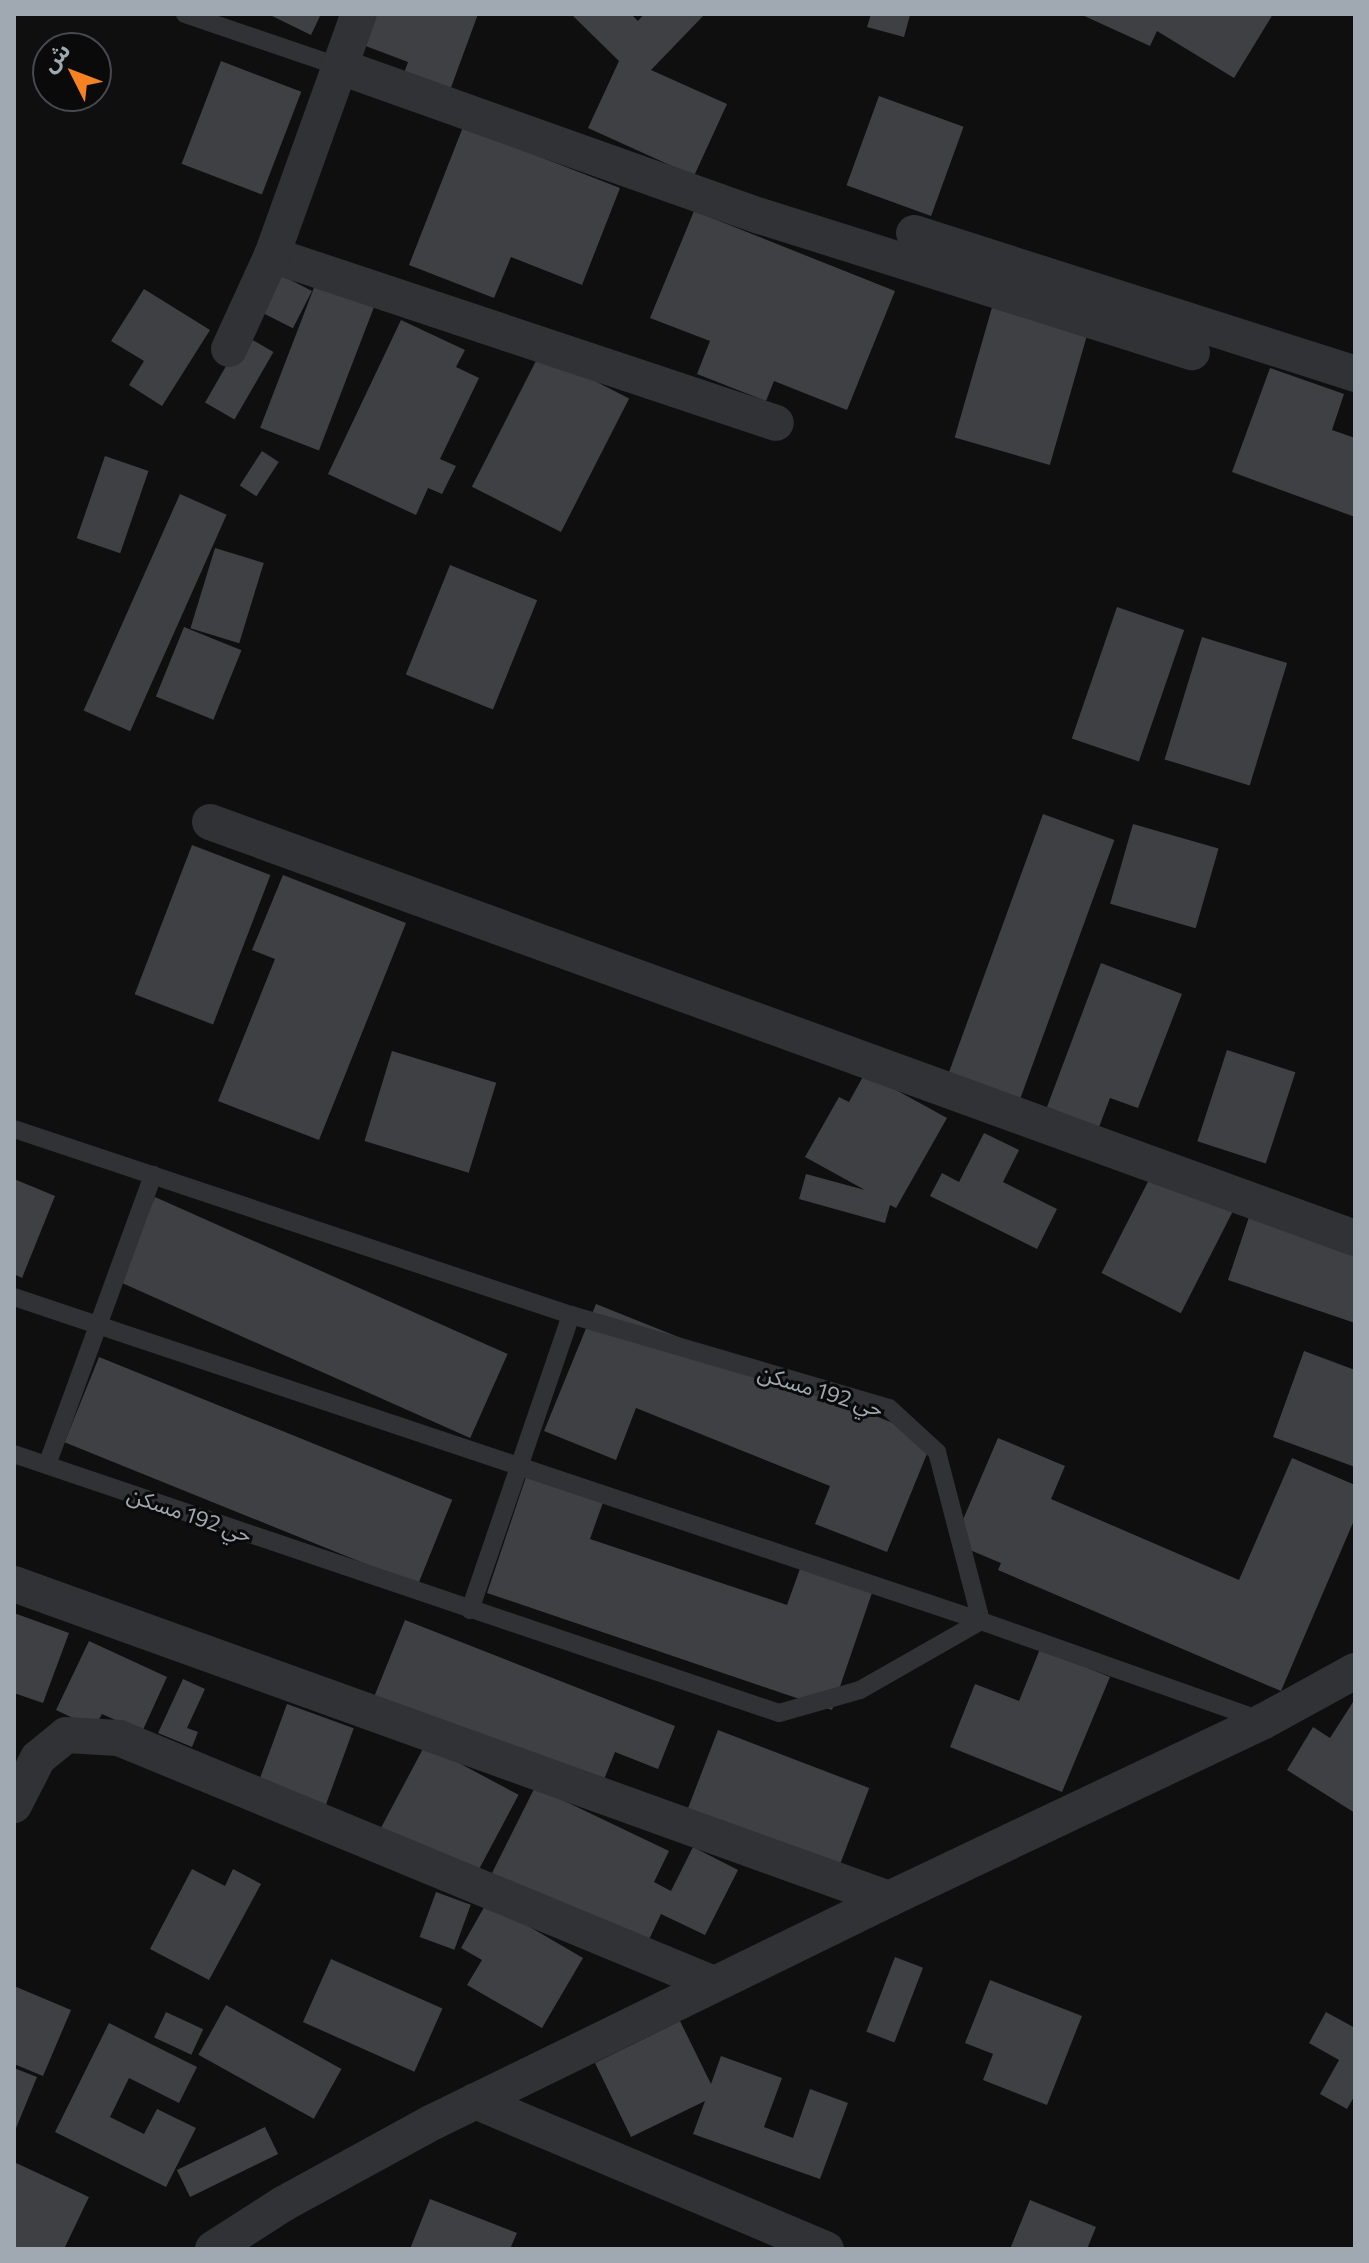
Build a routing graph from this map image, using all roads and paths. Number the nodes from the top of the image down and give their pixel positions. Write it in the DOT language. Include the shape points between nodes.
graph roads {
  1 [pos="185,14"];
  2 [pos="359,14"];
  3 [pos="338,66"];
  4 [pos="914,233"];
  5 [pos="272,255"];
  6 [pos="229,349"];
  7 [pos="1192,352"];
  8 [pos="1355,374"];
  9 [pos="776,423"];
  10 [pos="210,822"];
  11 [pos="14,1129"];
  12 [pos="153,1175"];
  13 [pos="1355,1238"];
  14 [pos="14,1297"];
  15 [pos="571,1315"];
  16 [pos="97,1325"];
  17 [pos="14,1454"];
  18 [pos="47,1465"];
  19 [pos="519,1468"];
  20 [pos="14,1584"];
  21 [pos="470,1610"];
  22 [pos="981,1621"];
  23 [pos="1355,1671"];
  24 [pos="1264,1721"];
  25 [pos="14,1805"];
  26 [pos="889,1899"];
  27 [pos="714,1984"];
  28 [pos="475,2101"];
  29 [pos="213,2249"];
  30 [pos="826,2249"];
  1 -- 3 [label="lane"];
  2 -- 3 [label="street"];
  3 -- 5 [label="street"];
  3 -- 7 [label="street" via="760,216"];
  4 -- 8 [label="street"];
  5 -- 6 [label="street"];
  5 -- 9 [label="street"];
  10 -- 13 [label="street"];
  11 -- 12 [label="lane, حي 192 مسكن"];
  12 -- 15 [label="lane, حي 192 مسكن"];
  12 -- 16 [label="lane"];
  14 -- 16 [label="lane"];
  15 -- 19 [label="lane"];
  15 -- 22 [label="lane, حي 192 مسكن" via="889,1408 937,1452"];
  16 -- 18 [label="lane"];
  16 -- 19 [label="lane"];
  17 -- 18 [label="lane, حي 192 مسكن"];
  18 -- 21 [label="lane, حي 192 مسكن"];
  19 -- 21 [label="lane"];
  19 -- 22 [label="lane"];
  20 -- 26 [label="street"];
  21 -- 22 [label="lane, حي 192 مسكن" via="779,1713 860,1690"];
  22 -- 24 [label="lane"];
  23 -- 24 [label="street"];
  24 -- 26 [label="street"];
  25 -- 27 [label="street" via="38,1758 66,1735 119,1738"];
  26 -- 27 [label="street"];
  27 -- 28 [label="street"];
  28 -- 29 [label="street" via="283,2204"];
  28 -- 30 [label="street"];
}
